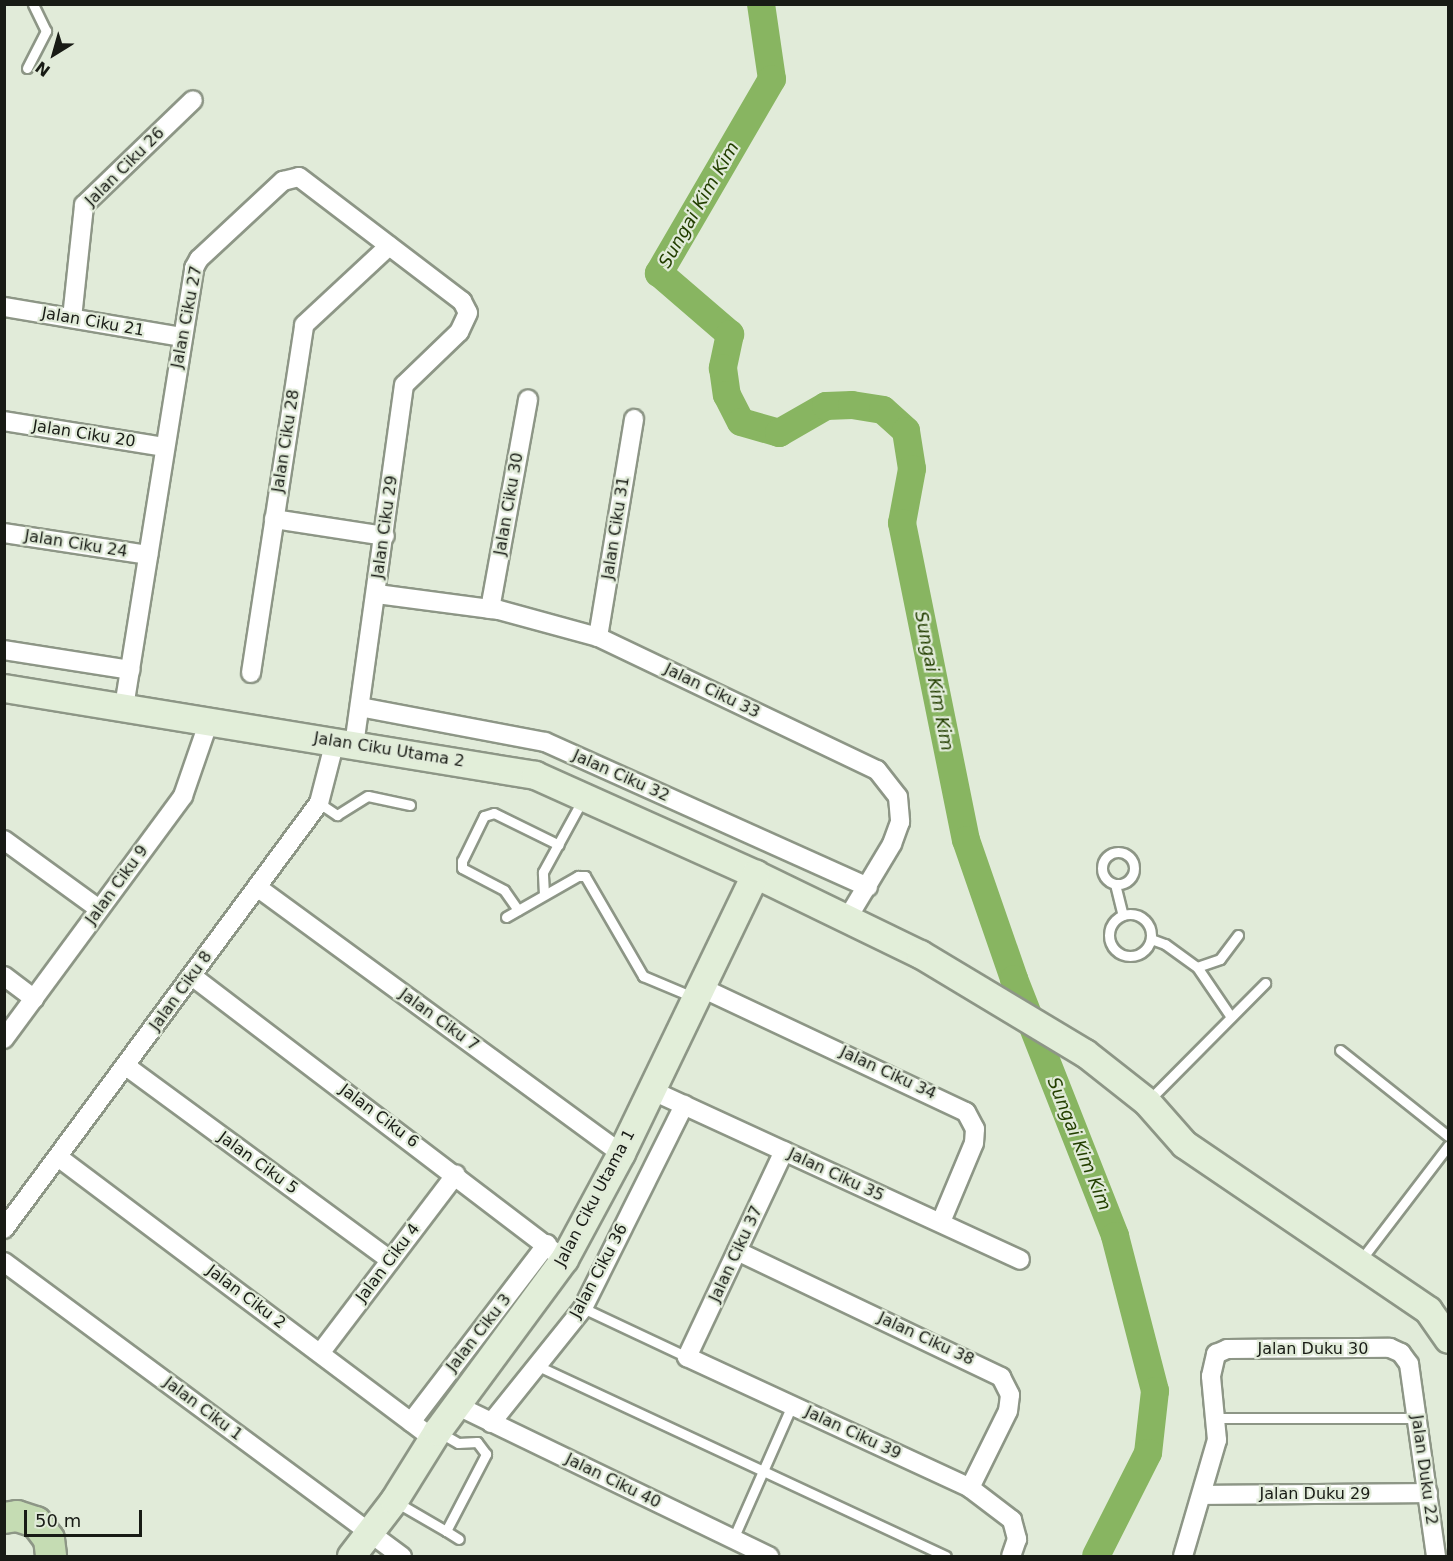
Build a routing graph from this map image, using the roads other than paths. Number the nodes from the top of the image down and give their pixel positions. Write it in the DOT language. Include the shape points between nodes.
graph roads {
  1 [pos="33,4"];
  2 [pos="27,68"];
  3 [pos="194,99"];
  4 [pos="389,246"];
  5 [pos="4,307"];
  6 [pos="72,318"];
  7 [pos="459,332"];
  8 [pos="182,337"];
  9 [pos="528,399"];
  10 [pos="634,419"];
  11 [pos="4,421"];
  12 [pos="164,447"];
  13 [pos="274,519"];
  14 [pos="4,533"];
  15 [pos="385,536"];
  16 [pos="148,555"];
  17 [pos="376,594"];
  18 [pos="490,609"];
  19 [pos="598,637"];
  20 [pos="4,650"];
  21 [pos="130,670"];
  22 [pos="251,673"];
  23 [pos="4,688"];
  24 [pos="124,707"];
  25 [pos="360,708"];
  26 [pos="209,721"];
  27 [pos="345,743"];
  28 [pos="584,797"];
  29 [pos="319,803"];
  30 [pos="411,805"];
  31 [pos="4,840"];
  32 [pos="559,845"];
  33 [pos="755,874"];
  34 [pos="1115,884"];
  35 [pos="258,887"];
  36 [pos="868,887"];
  37 [pos="544,894"];
  38 [pos="99,909"];
  39 [pos="518,910"];
  40 [pos="1123,915"];
  41 [pos="506,917"];
  42 [pos="848,919"];
  43 [pos="1238,935"];
  44 [pos="1151,939"];
  45 [pos="1197,967"];
  46 [pos="4,976"];
  47 [pos="192,976"];
  48 [pos="1265,982"];
  49 [pos="698,992"];
  50 [pos="34,999"];
  51 [pos="1231,1017"];
  52 [pos="4,1039"];
  53 [pos="1340,1050"];
  54 [pos="126,1066"];
  55 [pos="651,1090"];
  56 [pos="1147,1102"];
  57 [pos="684,1105"];
  58 [pos="1449,1136"];
  59 [pos="1449,1146"];
  60 [pos="784,1151"];
  61 [pos="621,1153"];
  62 [pos="58,1157"];
  63 [pos="456,1174"];
  64 [pos="940,1222"];
  65 [pos="4,1229"];
  66 [pos="737,1251"];
  67 [pos="556,1252"];
  68 [pos="390,1260"];
  69 [pos="1020,1260"];
  70 [pos="4,1262"];
  71 [pos="1359,1263"];
  72 [pos="583,1308"];
  73 [pos="1449,1339"];
  74 [pos="321,1352"];
  75 [pos="687,1356"];
  76 [pos="538,1366"];
  77 [pos="1412,1384"];
  78 [pos="456,1405"];
  79 [pos="792,1405"];
  80 [pos="1216,1418"];
  81 [pos="1416,1418"];
  82 [pos="411,1422"];
  83 [pos="491,1423"];
  84 [pos="435,1434"];
  85 [pos="763,1471"];
  86 [pos="970,1488"];
  87 [pos="1428,1493"];
  88 [pos="1202,1495"];
  89 [pos="394,1500"];
  90 [pos="5,1517"];
  91 [pos="446,1531"];
  92 [pos="369,1532"];
  93 [pos="459,1539"];
  94 [pos="734,1539"];
  95 [pos="55,1554"];
  96 [pos="351,1557"];
  97 [pos="402,1557"];
  98 [pos="769,1557"];
  99 [pos="946,1557"];
  100 [pos="1011,1557"];
  101 [pos="1183,1557"];
  102 [pos="1436,1557"];
  1 -- 2 [label="lane" via="46,31"];
  3 -- 6 [label="street, Jalan Ciku 26" via="84,206"];
  4 -- 7 [label="street, Jalan Ciku 27" via="466,306 468,320"];
  4 -- 8 [label="street, Jalan Ciku 27" via="304,180 288,178 196,261"];
  4 -- 13 [label="street, Jalan Ciku 28" via="304,326"];
  5 -- 6 [label="street, Jalan Ciku 21"];
  6 -- 8 [label="street, Jalan Ciku 21"];
  7 -- 15 [label="street, Jalan Ciku 29" via="404,385"];
  8 -- 12 [label="street, Jalan Ciku 27"];
  9 -- 18 [label="street, Jalan Ciku 30"];
  10 -- 19 [label="street, Jalan Ciku 31"];
  11 -- 12 [label="street, Jalan Ciku 20"];
  12 -- 16 [label="street, Jalan Ciku 27"];
  13 -- 15 [label="street"];
  13 -- 22 [label="street, Jalan Ciku 28"];
  14 -- 16 [label="street, Jalan Ciku 24"];
  15 -- 17 [label="street, Jalan Ciku 29"];
  16 -- 21 [label="street, Jalan Ciku 27"];
  17 -- 18 [label="street, Jalan Ciku 33"];
  17 -- 25 [label="street, Jalan Ciku 29"];
  18 -- 19 [label="street, Jalan Ciku 33"];
  19 -- 36 [label="street, Jalan Ciku 33" via="884,777 898,797 900,822"];
  20 -- 21 [label="street"];
  21 -- 24 [label="street, Jalan Ciku 27"];
  23 -- 24 [label="street, Jalan Ciku Utama 2"];
  24 -- 26 [label="street, Jalan Ciku Utama 2"];
  25 -- 27 [label="street, Jalan Ciku 29"];
  25 -- 36 [label="street, Jalan Ciku 32" via="545,742"];
  26 -- 27 [label="street, Jalan Ciku Utama 2"];
  26 -- 38 [label="street, Jalan Ciku 9" via="185,793"];
  27 -- 28 [label="street, Jalan Ciku Utama 2" via="535,775"];
  27 -- 29 [label="street, Jalan Ciku 8"];
  28 -- 32 [label="lane"];
  28 -- 33 [label="street, Jalan Ciku Utama 2"];
  29 -- 30 [label="lane" via="337,815 368,796"];
  29 -- 35 [label="street, Jalan Ciku 8"];
  31 -- 38 [label="street"];
  32 -- 37 [label="lane" via="542,874"];
  32 -- 39 [label="lane" via="494,813 484,816 462,868 504,890"];
  33 -- 42 [label="street, Jalan Ciku Utama 2"];
  33 -- 49 [label="street, Jalan Ciku Utama 1"];
  34 -- 40 [label="lane"];
  35 -- 47 [label="street, Jalan Ciku 8"];
  35 -- 61 [label="street, Jalan Ciku 7"];
  36 -- 42 [label="street, Jalan Ciku 33"];
  37 -- 39 [label="lane"];
  37 -- 49 [label="lane" via="585,876 643,976"];
  38 -- 50 [label="street, Jalan Ciku 9"];
  39 -- 41 [label="lane"];
  40 -- 44 [label="lane" via="1143,919"];
  40 -- 44 [label="lane" via="1109,931 1116,951 1137,955"];
  42 -- 56 [label="street, Jalan Ciku Utama 2" via="920,954 1084,1053"];
  43 -- 45 [label="lane" via="1220,959"];
  44 -- 45 [label="lane" via="1165,944"];
  45 -- 51 [label="lane"];
  46 -- 50 [label="street"];
  47 -- 54 [label="street, Jalan Ciku 8"];
  47 -- 63 [label="street, Jalan Ciku 6"];
  48 -- 51 [label="lane"];
  49 -- 55 [label="street, Jalan Ciku Utama 1"];
  49 -- 64 [label="street, Jalan Ciku 34" via="966,1112 975,1129 974,1143"];
  50 -- 52 [label="street, Jalan Ciku 9"];
  51 -- 56 [label="lane"];
  53 -- 58 [label="lane"];
  54 -- 62 [label="street, Jalan Ciku 8"];
  54 -- 68 [label="street, Jalan Ciku 5"];
  55 -- 57 [label="street, Jalan Ciku 35"];
  55 -- 61 [label="street, Jalan Ciku Utama 1"];
  56 -- 71 [label="street, Jalan Ciku Utama 2" via="1184,1144"];
  57 -- 60 [label="street, Jalan Ciku 35"];
  57 -- 72 [label="street, Jalan Ciku 36"];
  59 -- 71 [label="lane"];
  60 -- 64 [label="street, Jalan Ciku 35"];
  60 -- 66 [label="street, Jalan Ciku 37"];
  61 -- 67 [label="street, Jalan Ciku Utama 1"];
  62 -- 65 [label="street, Jalan Ciku 8"];
  62 -- 74 [label="street, Jalan Ciku 2"];
  63 -- 67 [label="street, Jalan Ciku 6"];
  63 -- 68 [label="street, Jalan Ciku 4"];
  64 -- 69 [label="street, Jalan Ciku 35"];
  66 -- 75 [label="street, Jalan Ciku 37"];
  66 -- 86 [label="street, Jalan Ciku 38" via="1001,1377 1010,1395 1008,1411"];
  67 -- 78 [label="street, Jalan Ciku Utama 1"];
  67 -- 82 [label="street, Jalan Ciku 3"];
  68 -- 74 [label="street, Jalan Ciku 4"];
  70 -- 92 [label="street, Jalan Ciku 1"];
  71 -- 73 [label="street, Jalan Ciku Utama 2" via="1428,1310"];
  72 -- 75 [label="lane"];
  72 -- 76 [label="street, Jalan Ciku 36"];
  74 -- 82 [label="street, Jalan Ciku 2"];
  75 -- 79 [label="street, Jalan Ciku 39"];
  76 -- 83 [label="street, Jalan Ciku 36"];
  76 -- 85 [label="lane"];
  77 -- 80 [label="street, Jalan Duku 30" via="1406,1358 1390,1348 1227,1349 1212,1359"];
  77 -- 81 [label="street, Jalan Duku 22"];
  78 -- 83 [label="street, Jalan Ciku 40"];
  78 -- 84 [label="street, Jalan Ciku Utama 1"];
  79 -- 85 [label="lane"];
  79 -- 86 [label="street, Jalan Ciku 39"];
  80 -- 81 [label="lane"];
  80 -- 88 [label="street" via="1217,1440"];
  81 -- 87 [label="street, Jalan Duku 22"];
  82 -- 84 [label="street, Jalan Ciku 2"];
  83 -- 94 [label="street, Jalan Ciku 40"];
  84 -- 89 [label="street, Jalan Ciku Utama 1"];
  84 -- 91 [label="lane" via="458,1443 477,1442 486,1454"];
  85 -- 94 [label="lane"];
  85 -- 99 [label="lane"];
  86 -- 100 [label="street, Jalan Ciku 39" via="1012,1520 1017,1539"];
  87 -- 88 [label="street, Jalan Duku 29"];
  87 -- 102 [label="street, Jalan Duku 22"];
  88 -- 101 [label="street"];
  89 -- 91 [label="lane"];
  89 -- 92 [label="street, Jalan Ciku Utama 1"];
  90 -- 95 [label="main road" via="36,1522"];
  91 -- 93 [label="lane"];
  92 -- 96 [label="street, Jalan Ciku Utama 1"];
  92 -- 97 [label="street, Jalan Ciku 1"];
  94 -- 98 [label="street, Jalan Ciku 40"];
}
